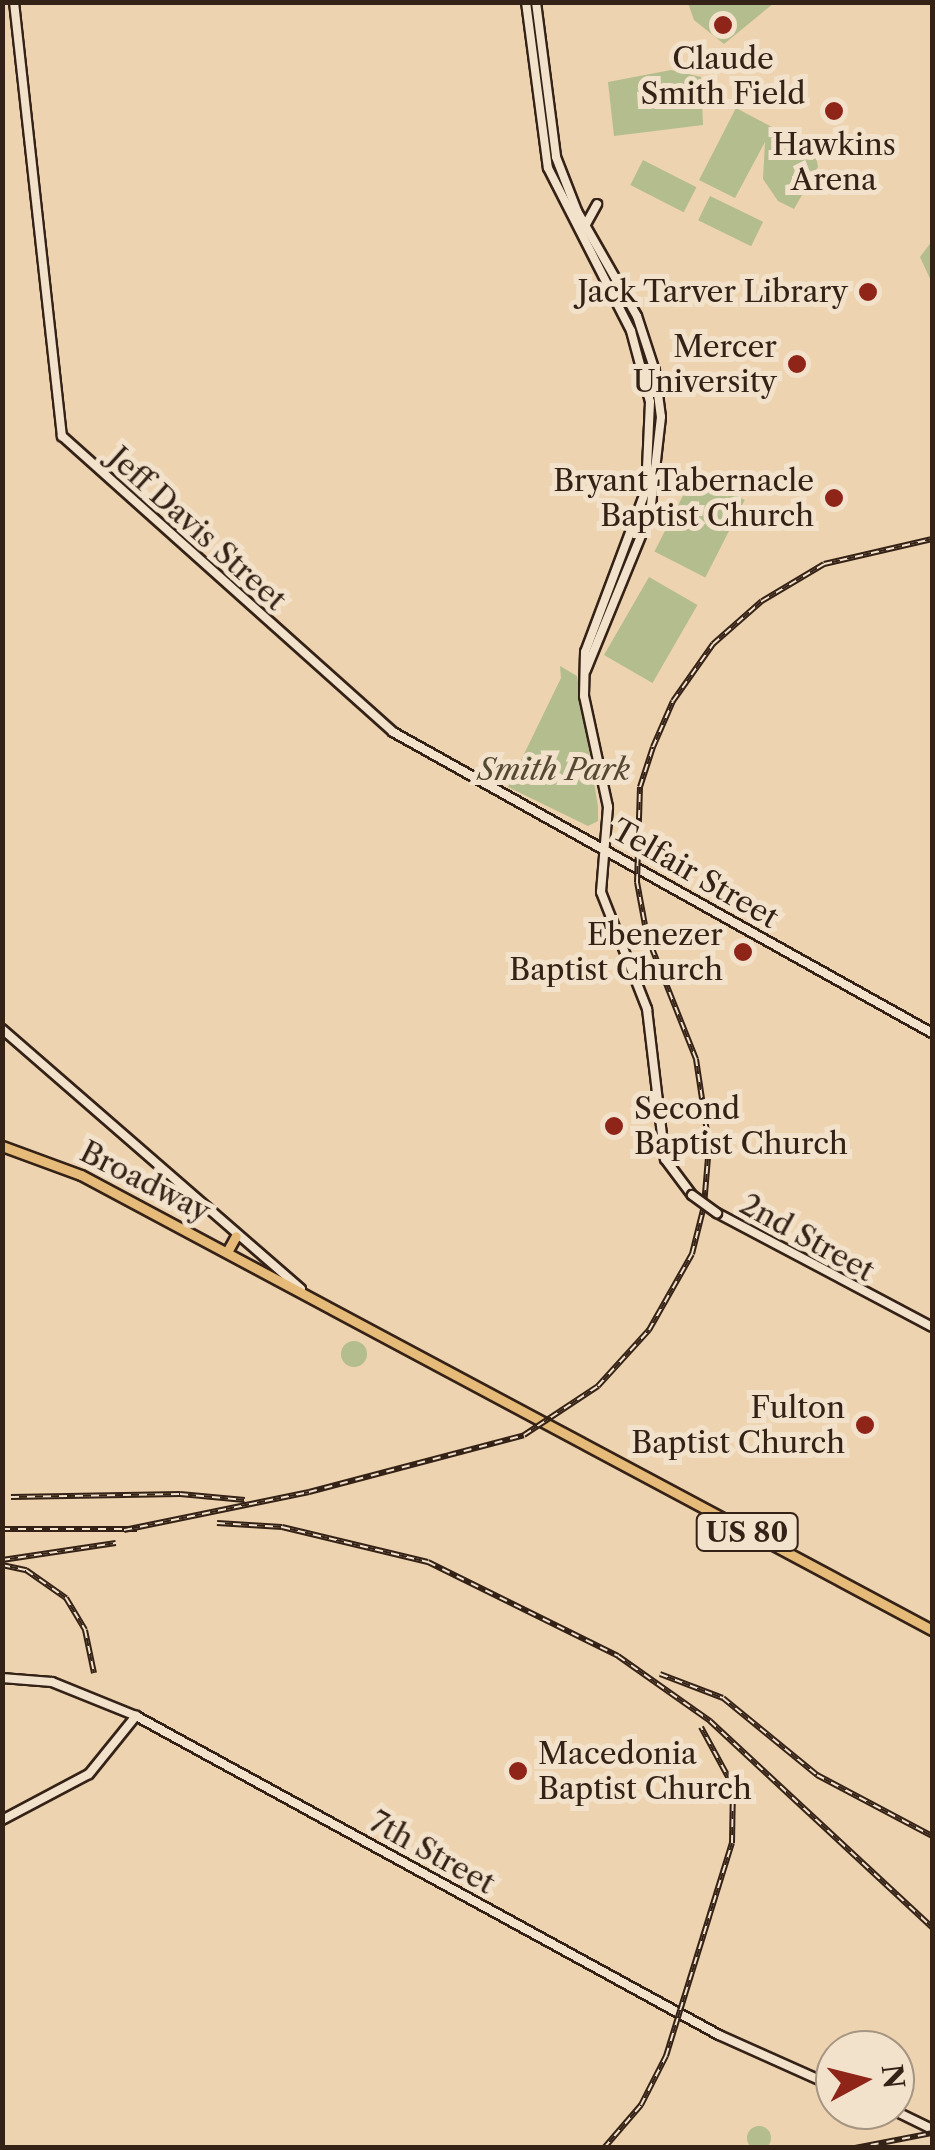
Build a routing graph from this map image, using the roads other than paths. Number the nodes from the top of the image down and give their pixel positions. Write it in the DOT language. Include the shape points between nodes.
graph roads {
  1 [pos="14,2"];
  2 [pos="526,2"];
  3 [pos="536,2"];
  4 [pos="597,204"];
  5 [pos="585,226"];
  6 [pos="584,674"];
  7 [pos="337,685"];
  8 [pos="604,848"];
  9 [pos="2,1030"];
  10 [pos="932,1032"];
  11 [pos="2,1146"];
  12 [pos="236,1236"];
  13 [pos="255,1251"];
  14 [pos="228,1252"];
  15 [pos="261,1270"];
  16 [pos="304,1292"];
  17 [pos="932,1326"];
  18 [pos="932,1630"];
  19 [pos="2,1678"];
  20 [pos="136,1716"];
  21 [pos="2,1820"];
  22 [pos="815,2078"];
  1 -- 7 [label="street, Jeff Davis Street" via="62,436"];
  2 -- 6 [label="street" via="540,142 560,200 631,330 652,426 642,506 585,652"];
  3 -- 5 [label="street" via="547,116"];
  4 -- 5 [label="street"];
  5 -- 6 [label="street" via="644,333 662,433 650,514"];
  6 -- 8 [label="street" via="608,807"];
  7 -- 8 [label="street, Telfair Street" via="393,732"];
  8 -- 10 [label="street, Telfair Street"];
  8 -- 17 [label="street, 2nd Street, bridge" via="601,892 647,1009 661,1143 671,1172 717,1213 906,1318"];
  9 -- 12 [label="street"];
  11 -- 14 [label="main road, Broadway / US 80" via="81,1175"];
  12 -- 13 [label="street"];
  12 -- 14 [label="main road"];
  13 -- 15 [label="street"];
  13 -- 16 [label="street"];
  14 -- 15 [label="main road, Broadway / US 80"];
  15 -- 16 [label="main road, US 80"];
  16 -- 18 [label="main road, US 80"];
  19 -- 20 [label="street, 7th Street" via="52,1682"];
  20 -- 21 [label="street" via="88,1774"];
  20 -- 22 [label="street, 7th Street" via="719,2035"];
}
